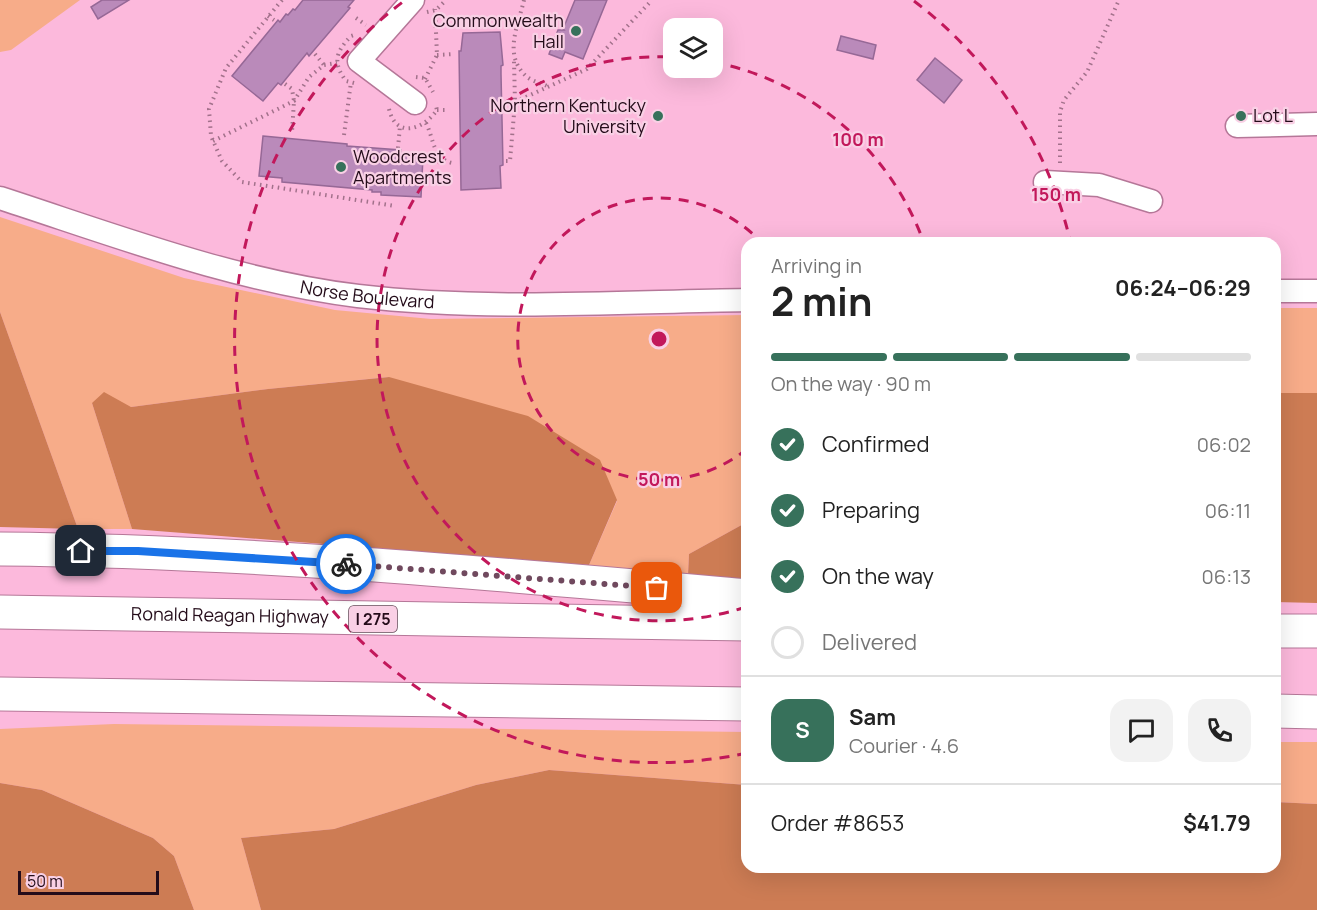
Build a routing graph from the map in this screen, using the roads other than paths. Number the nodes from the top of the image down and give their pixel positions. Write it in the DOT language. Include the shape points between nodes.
graph roads {
  1 [pos="413,0"];
  2 [pos="415,103"];
  3 [pos="1317,124"];
  4 [pos="1237,126"];
  5 [pos="1052,183"];
  6 [pos="0,198"];
  7 [pos="1151,201"];
  8 [pos="1281,291"];
  9 [pos="1317,291"];
  10 [pos="741,300"];
  11 [pos="0,549"];
  12 [pos="741,596"];
  13 [pos="0,612"];
  14 [pos="741,624"];
  15 [pos="1281,631"];
  16 [pos="1317,631"];
  17 [pos="0,694"];
  18 [pos="741,704"];
  19 [pos="1281,711"];
  20 [pos="1317,712"];
  1 -- 2 [label="street" via="359,61"];
  3 -- 4 [label="street"];
  5 -- 7 [label="street" via="1099,185"];
  6 -- 10 [label="street, Norse Boulevard" via="204,264 358,296 465,305"];
  8 -- 9 [label="street"];
  11 -- 12 [label="highway" via="225,555"];
  13 -- 14 [label="highway, Ronald Reagan Highway / I 275"];
  15 -- 16 [label="highway"];
  17 -- 18 [label="highway"];
  19 -- 20 [label="highway"];
}
